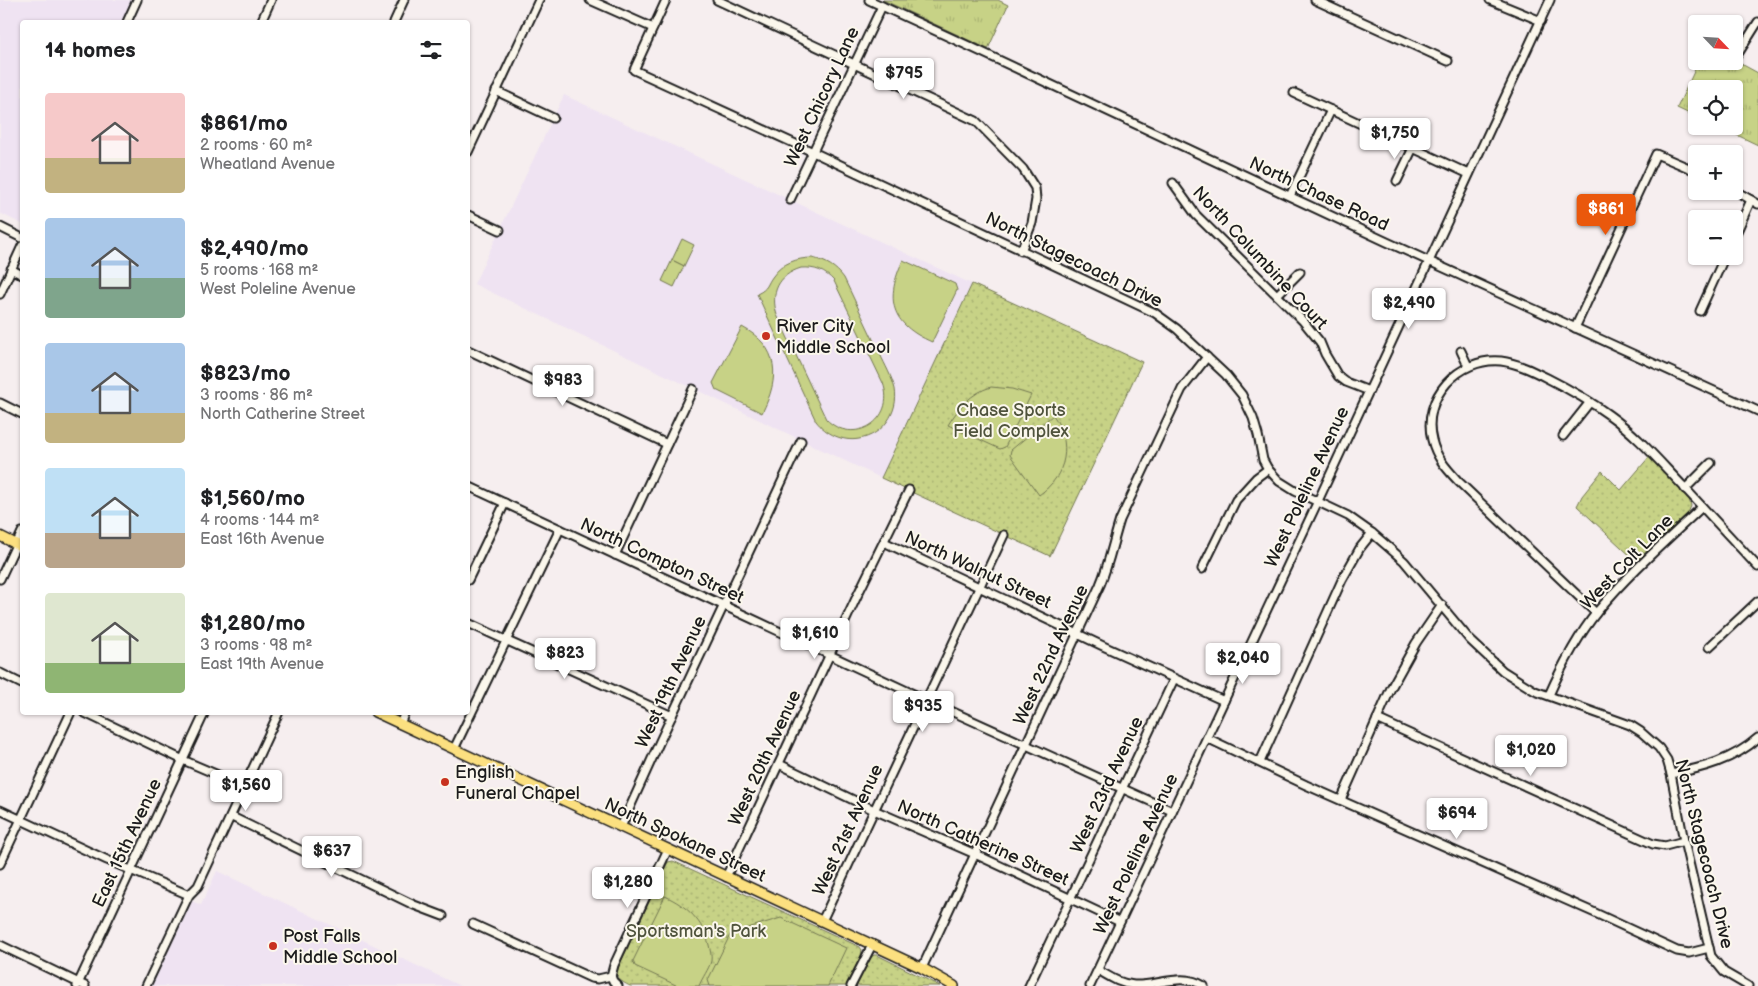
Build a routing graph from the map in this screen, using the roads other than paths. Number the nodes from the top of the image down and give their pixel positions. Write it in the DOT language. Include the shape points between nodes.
graph roads {
  1 [pos="138,0"];
  2 [pos="271,0"];
  3 [pos="404,0"];
  4 [pos="539,0"];
  5 [pos="590,0"];
  6 [pos="666,0"];
  7 [pos="717,0"];
  8 [pos="868,0"];
  9 [pos="1315,0"];
  10 [pos="1490,0"];
  11 [pos="1550,0"];
  12 [pos="882,6"];
  13 [pos="128,20"];
  14 [pos="262,20"];
  15 [pos="395,20"];
  16 [pos="1541,21"];
  17 [pos="1758,22"];
  18 [pos="653,28"];
  19 [pos="1743,46"];
  20 [pos="1448,61"];
  21 [pos="854,65"];
  22 [pos="496,92"];
  23 [pos="1294,92"];
  24 [pos="1330,110"];
  25 [pos="553,118"];
  26 [pos="470,148"];
  27 [pos="1413,148"];
  28 [pos="813,152"];
  29 [pos="1688,168"];
  30 [pos="1469,174"];
  31 [pos="1397,180"];
  32 [pos="1173,183"];
  33 [pos="1743,195"];
  34 [pos="1290,196"];
  35 [pos="790,200"];
  36 [pos="1755,202"];
  37 [pos="470,216"];
  38 [pos="1743,223"];
  39 [pos="0,228"];
  40 [pos="500,230"];
  41 [pos="20,237"];
  42 [pos="20,250"];
  43 [pos="1021,250"];
  44 [pos="1429,260"];
  45 [pos="1721,265"];
  46 [pos="11,270"];
  47 [pos="1300,272"];
  48 [pos="20,274"];
  49 [pos="0,294"];
  50 [pos="1277,295"];
  51 [pos="1700,311"];
  52 [pos="1575,328"];
  53 [pos="470,351"];
  54 [pos="1461,351"];
  55 [pos="1207,357"];
  56 [pos="1468,366"];
  57 [pos="693,389"];
  58 [pos="1369,391"];
  59 [pos="1590,402"];
  60 [pos="0,403"];
  61 [pos="1758,411"];
  62 [pos="20,413"];
  63 [pos="1563,436"];
  64 [pos="801,441"];
  65 [pos="667,444"];
  66 [pos="1711,463"];
  67 [pos="1268,469"];
  68 [pos="470,487"];
  69 [pos="1685,489"];
  70 [pos="909,490"];
  71 [pos="1318,501"];
  72 [pos="505,503"];
  73 [pos="1702,507"];
  74 [pos="560,529"];
  75 [pos="1372,532"];
  76 [pos="1004,534"];
  77 [pos="0,536"];
  78 [pos="884,542"];
  79 [pos="20,545"];
  80 [pos="615,555"];
  81 [pos="1757,563"];
  82 [pos="1202,569"];
  83 [pos="470,576"];
  84 [pos="0,579"];
  85 [pos="979,587"];
  86 [pos="1758,601"];
  87 [pos="1442,605"];
  88 [pos="723,606"];
  89 [pos="1596,613"];
  90 [pos="470,624"];
  91 [pos="1078,634"];
  92 [pos="506,640"];
  93 [pos="1709,647"];
  94 [pos="830,655"];
  95 [pos="0,673"];
  96 [pos="1174,678"];
  97 [pos="20,683"];
  98 [pos="1549,695"];
  99 [pos="926,700"];
  100 [pos="1224,701"];
  101 [pos="70,715"];
  102 [pos="89,715"];
  103 [pos="204,715"];
  104 [pos="278,715"];
  105 [pos="381,715"];
  106 [pos="404,715"];
  107 [pos="672,716"];
  108 [pos="1377,719"];
  109 [pos="400,724"];
  110 [pos="1207,738"];
  111 [pos="1758,739"];
  112 [pos="1024,745"];
  113 [pos="454,749"];
  114 [pos="183,760"];
  115 [pos="1260,762"];
  116 [pos="779,764"];
  117 [pos="1671,774"];
  118 [pos="246,787"];
  119 [pos="1122,788"];
  120 [pos="1341,800"];
  121 [pos="0,810"];
  122 [pos="874,810"];
  123 [pos="1172,811"];
  124 [pos="232,818"];
  125 [pos="21,820"];
  126 [pos="621,827"];
  127 [pos="1684,841"];
  128 [pos="668,849"];
  129 [pos="975,854"];
  130 [pos="0,864"];
  131 [pos="131,871"];
  132 [pos="726,876"];
  133 [pos="189,894"];
  134 [pos="1070,899"];
  135 [pos="442,916"];
  136 [pos="822,921"];
  137 [pos="1120,922"];
  138 [pos="473,924"];
  139 [pos="0,945"];
  140 [pos="872,945"];
  141 [pos="1709,948"];
  142 [pos="922,968"];
  143 [pos="1098,970"];
  144 [pos="611,976"];
  145 [pos="80,985"];
  146 [pos="146,986"];
  147 [pos="618,986"];
  148 [pos="851,986"];
  149 [pos="954,986"];
  150 [pos="1029,986"];
  151 [pos="1090,986"];
  152 [pos="1204,986"];
  153 [pos="1748,986"];
  1 -- 13 [label="street"];
  2 -- 14 [label="street"];
  3 -- 15 [label="street"];
  4 -- 22 [label="street"];
  5 -- 18 [label="street"];
  6 -- 18 [label="street"];
  7 -- 21 [label="street"];
  8 -- 12 [label="street, North Chase Road"];
  9 -- 20 [label="street"];
  10 -- 16 [label="street"];
  11 -- 16 [label="street, West Poleline Avenue"];
  12 -- 21 [label="street, West Chicory Lane"];
  12 -- 34 [label="street, North Chase Road"];
  16 -- 30 [label="street, West Poleline Avenue"];
  17 -- 19 [label="street"];
  18 -- 28 [label="street, North Stagecoach Drive" via="634,70"];
  21 -- 28 [label="street, West Chicory Lane"];
  21 -- 43 [label="street" via="976,121 1023,169 1035,188 1036,198 1032,223"];
  22 -- 25 [label="street"];
  22 -- 26 [label="street"];
  23 -- 24 [label="street"];
  24 -- 27 [label="street"];
  24 -- 34 [label="street"];
  27 -- 30 [label="street"];
  27 -- 31 [label="street"];
  28 -- 35 [label="street, West Chicory Lane"];
  28 -- 43 [label="street, North Stagecoach Drive"];
  29 -- 52 [label="street" via="1656,154"];
  30 -- 44 [label="street, West Poleline Avenue"];
  32 -- 50 [label="street, North Columbine Court" via="1196,215"];
  33 -- 36 [label="street"];
  34 -- 44 [label="street, North Chase Road"];
  36 -- 38 [label="street"];
  37 -- 40 [label="street"];
  39 -- 41 [label="street"];
  42 -- 46 [label="street"];
  43 -- 55 [label="street, North Stagecoach Drive" via="1155,313 1178,329"];
  44 -- 52 [label="street, North Chase Road"];
  44 -- 58 [label="street, West Poleline Avenue"];
  45 -- 51 [label="street"];
  46 -- 48 [label="street"];
  46 -- 49 [label="street"];
  47 -- 50 [label="street"];
  50 -- 58 [label="street, North Columbine Court" via="1320,342 1338,376"];
  52 -- 61 [label="street, North Chase Road"];
  53 -- 65 [label="street"];
  54 -- 56 [label="street"];
  55 -- 67 [label="street, North Stagecoach Drive" via="1242,395 1253,418"];
  55 -- 91 [label="street, West 22nd Avenue" via="1182,389 1120,520 1107,570"];
  56 -- 59 [label="street" via="1485,362 1510,363"];
  56 -- 89 [label="street" via="1445,384 1433,407 1431,434 1440,460"];
  57 -- 65 [label="street"];
  58 -- 71 [label="street, West Poleline Avenue"];
  59 -- 63 [label="street"];
  59 -- 69 [label="street" via="1637,438"];
  60 -- 62 [label="street"];
  64 -- 88 [label="street, West 19th Avenue"];
  65 -- 80 [label="street"];
  66 -- 69 [label="street"];
  67 -- 71 [label="street, North Stagecoach Drive" via="1295,492"];
  67 -- 82 [label="street" via="1236,500"];
  68 -- 72 [label="street, North Compton Street"];
  69 -- 73 [label="street"];
  70 -- 78 [label="street, West 20th Avenue"];
  71 -- 75 [label="street, North Stagecoach Drive"];
  71 -- 100 [label="street, West Poleline Avenue"];
  72 -- 74 [label="street, North Compton Street"];
  72 -- 83 [label="street"];
  73 -- 81 [label="street"];
  73 -- 89 [label="street, West Colt Lane"];
  74 -- 80 [label="street, North Compton Street"];
  74 -- 92 [label="street"];
  75 -- 87 [label="street, North Stagecoach Drive" via="1404,561"];
  75 -- 115 [label="street" via="1342,580"];
  76 -- 85 [label="street, West 21st Avenue"];
  77 -- 79 [label="main road"];
  78 -- 85 [label="street, North Walnut Street"];
  78 -- 94 [label="street, West 20th Avenue"];
  79 -- 84 [label="street"];
  80 -- 88 [label="street, North Compton Street"];
  85 -- 91 [label="street, North Walnut Street"];
  85 -- 99 [label="street, West 21st Avenue"];
  86 -- 93 [label="street"];
  87 -- 98 [label="street, North Stagecoach Drive" via="1495,665 1535,691"];
  87 -- 108 [label="street" via="1408,656"];
  88 -- 94 [label="street, North Compton Street"];
  88 -- 107 [label="street, West 19th Avenue"];
  89 -- 98 [label="street, West Colt Lane" via="1571,651"];
  90 -- 92 [label="street"];
  91 -- 96 [label="street, North Walnut Street"];
  91 -- 112 [label="street, West 22nd Avenue"];
  92 -- 107 [label="street"];
  92 -- 113 [label="street"];
  94 -- 99 [label="street, North Compton Street"];
  94 -- 116 [label="street, West 20th Avenue"];
  95 -- 97 [label="street"];
  96 -- 100 [label="street, North Walnut Street"];
  96 -- 119 [label="street, West 23rd Avenue"];
  98 -- 117 [label="street, North Stagecoach Drive" via="1641,732 1659,748"];
  99 -- 112 [label="street, North Compton Street"];
  99 -- 122 [label="street, West 21st Avenue"];
  100 -- 110 [label="street, West Poleline Avenue"];
  101 -- 125 [label="street"];
  102 -- 114 [label="street"];
  103 -- 114 [label="street, East 15th Avenue"];
  104 -- 118 [label="street"];
  105 -- 109 [label="main road, North Spokane Street"];
  106 -- 109 [label="street"];
  107 -- 126 [label="street, West 19th Avenue"];
  108 -- 120 [label="street"];
  108 -- 127 [label="street" via="1653,844 1665,846"];
  109 -- 113 [label="main road, North Spokane Street"];
  110 -- 115 [label="street"];
  110 -- 123 [label="street, West Poleline Avenue"];
  111 -- 117 [label="street" via="1732,757 1695,770"];
  112 -- 119 [label="street, North Compton Street"];
  112 -- 129 [label="street, West 22nd Avenue"];
  113 -- 126 [label="main road, North Spokane Street"];
  114 -- 118 [label="street"];
  114 -- 131 [label="street, East 15th Avenue"];
  115 -- 120 [label="street"];
  116 -- 122 [label="street, North Catherine Street"];
  116 -- 132 [label="street, West 20th Avenue"];
  117 -- 127 [label="street, North Stagecoach Drive"];
  118 -- 124 [label="street"];
  119 -- 123 [label="street, North Compton Street"];
  119 -- 134 [label="street, West 23rd Avenue"];
  120 -- 141 [label="street" via="1677,951"];
  121 -- 125 [label="street"];
  122 -- 129 [label="street, North Catherine Street"];
  122 -- 136 [label="street, West 21st Avenue"];
  123 -- 137 [label="street, West Poleline Avenue"];
  124 -- 133 [label="street" via="198,886"];
  124 -- 135 [label="street"];
  125 -- 130 [label="street"];
  125 -- 131 [label="street"];
  126 -- 128 [label="main road, North Spokane Street"];
  127 -- 141 [label="street, North Stagecoach Drive"];
  128 -- 132 [label="main road, North Spokane Street"];
  128 -- 144 [label="street"];
  129 -- 134 [label="street, North Catherine Street"];
  129 -- 142 [label="street, West 22nd Avenue"];
  131 -- 133 [label="street"];
  131 -- 145 [label="street, East 15th Avenue"];
  132 -- 136 [label="main road, North Spokane Street"];
  133 -- 146 [label="street"];
  134 -- 137 [label="street, North Catherine Street"];
  134 -- 150 [label="street, West 23rd Avenue"];
  136 -- 140 [label="main road, North Spokane Street"];
  137 -- 143 [label="street, West Poleline Avenue"];
  138 -- 144 [label="street" via="590,978"];
  139 -- 145 [label="street"];
  140 -- 142 [label="main road, North Spokane Street"];
  140 -- 148 [label="street"];
  141 -- 153 [label="street, North Stagecoach Drive" via="1719,967"];
  142 -- 149 [label="main road, North Spokane Street"];
  143 -- 151 [label="street, West Poleline Avenue"];
  143 -- 152 [label="street" via="1127,984 1141,986 1184,980"];
  144 -- 147 [label="street"];
}
